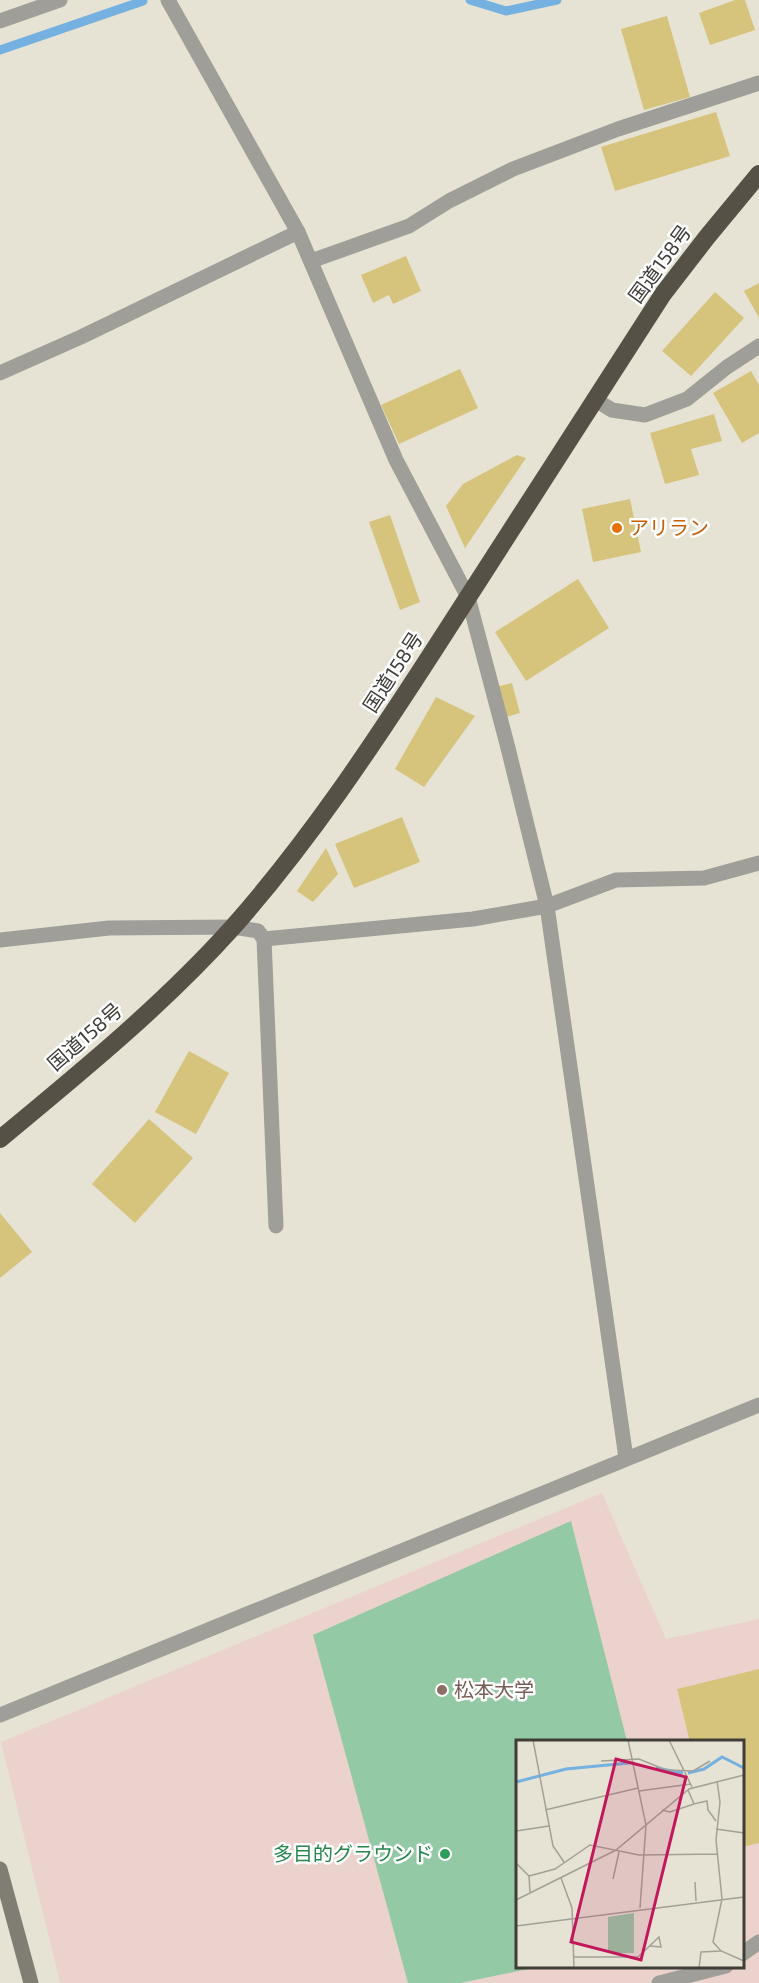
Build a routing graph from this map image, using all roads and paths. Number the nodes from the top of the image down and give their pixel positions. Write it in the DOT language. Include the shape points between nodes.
graph roads {
  1 [pos="60,0"];
  2 [pos="168,0"];
  3 [pos="0,21"];
  4 [pos="759,83"];
  5 [pos="759,174"];
  6 [pos="298,232"];
  7 [pos="311,261"];
  8 [pos="759,346"];
  9 [pos="0,373"];
  10 [pos="594,399"];
  11 [pos="468,597"];
  12 [pos="759,863"];
  13 [pos="547,906"];
  14 [pos="233,927"];
  15 [pos="264,939"];
  16 [pos="0,940"];
  17 [pos="0,1139"];
  18 [pos="276,1226"];
  19 [pos="759,1405"];
  20 [pos="626,1458"];
  21 [pos="0,1715"];
  22 [pos="0,1869"];
  23 [pos="759,1942"];
  24 [pos="744,1953"];
  25 [pos="718,1968"];
  26 [pos="32,1983"];
  27 [pos="658,1983"];
  1 -- 3 [label="street"];
  2 -- 6 [label="street"];
  4 -- 7 [label="street" via="618,129 513,169 409,226"];
  5 -- 10 [label="highway, 国道158号" via="663,294"];
  6 -- 7 [label="street"];
  6 -- 9 [label="street"];
  7 -- 11 [label="street" via="396,460"];
  8 -- 10 [label="street" via="687,399 645,415 612,410"];
  10 -- 11 [label="highway, 国道158号"];
  11 -- 13 [label="street"];
  11 -- 14 [label="highway, 国道158号" via="357,768"];
  12 -- 13 [label="street" via="704,878 616,880"];
  13 -- 15 [label="street" via="473,919"];
  13 -- 20 [label="street"];
  14 -- 15 [label="street" via="258,931"];
  14 -- 16 [label="street" via="109,928"];
  14 -- 17 [label="highway, 国道158号" via="175,987"];
  15 -- 18 [label="street"];
  19 -- 20 [label="street"];
  20 -- 21 [label="street"];
  22 -- 26 [label="street"];
  23 -- 24 [label="street"];
  25 -- 27 [label="street"];
}
